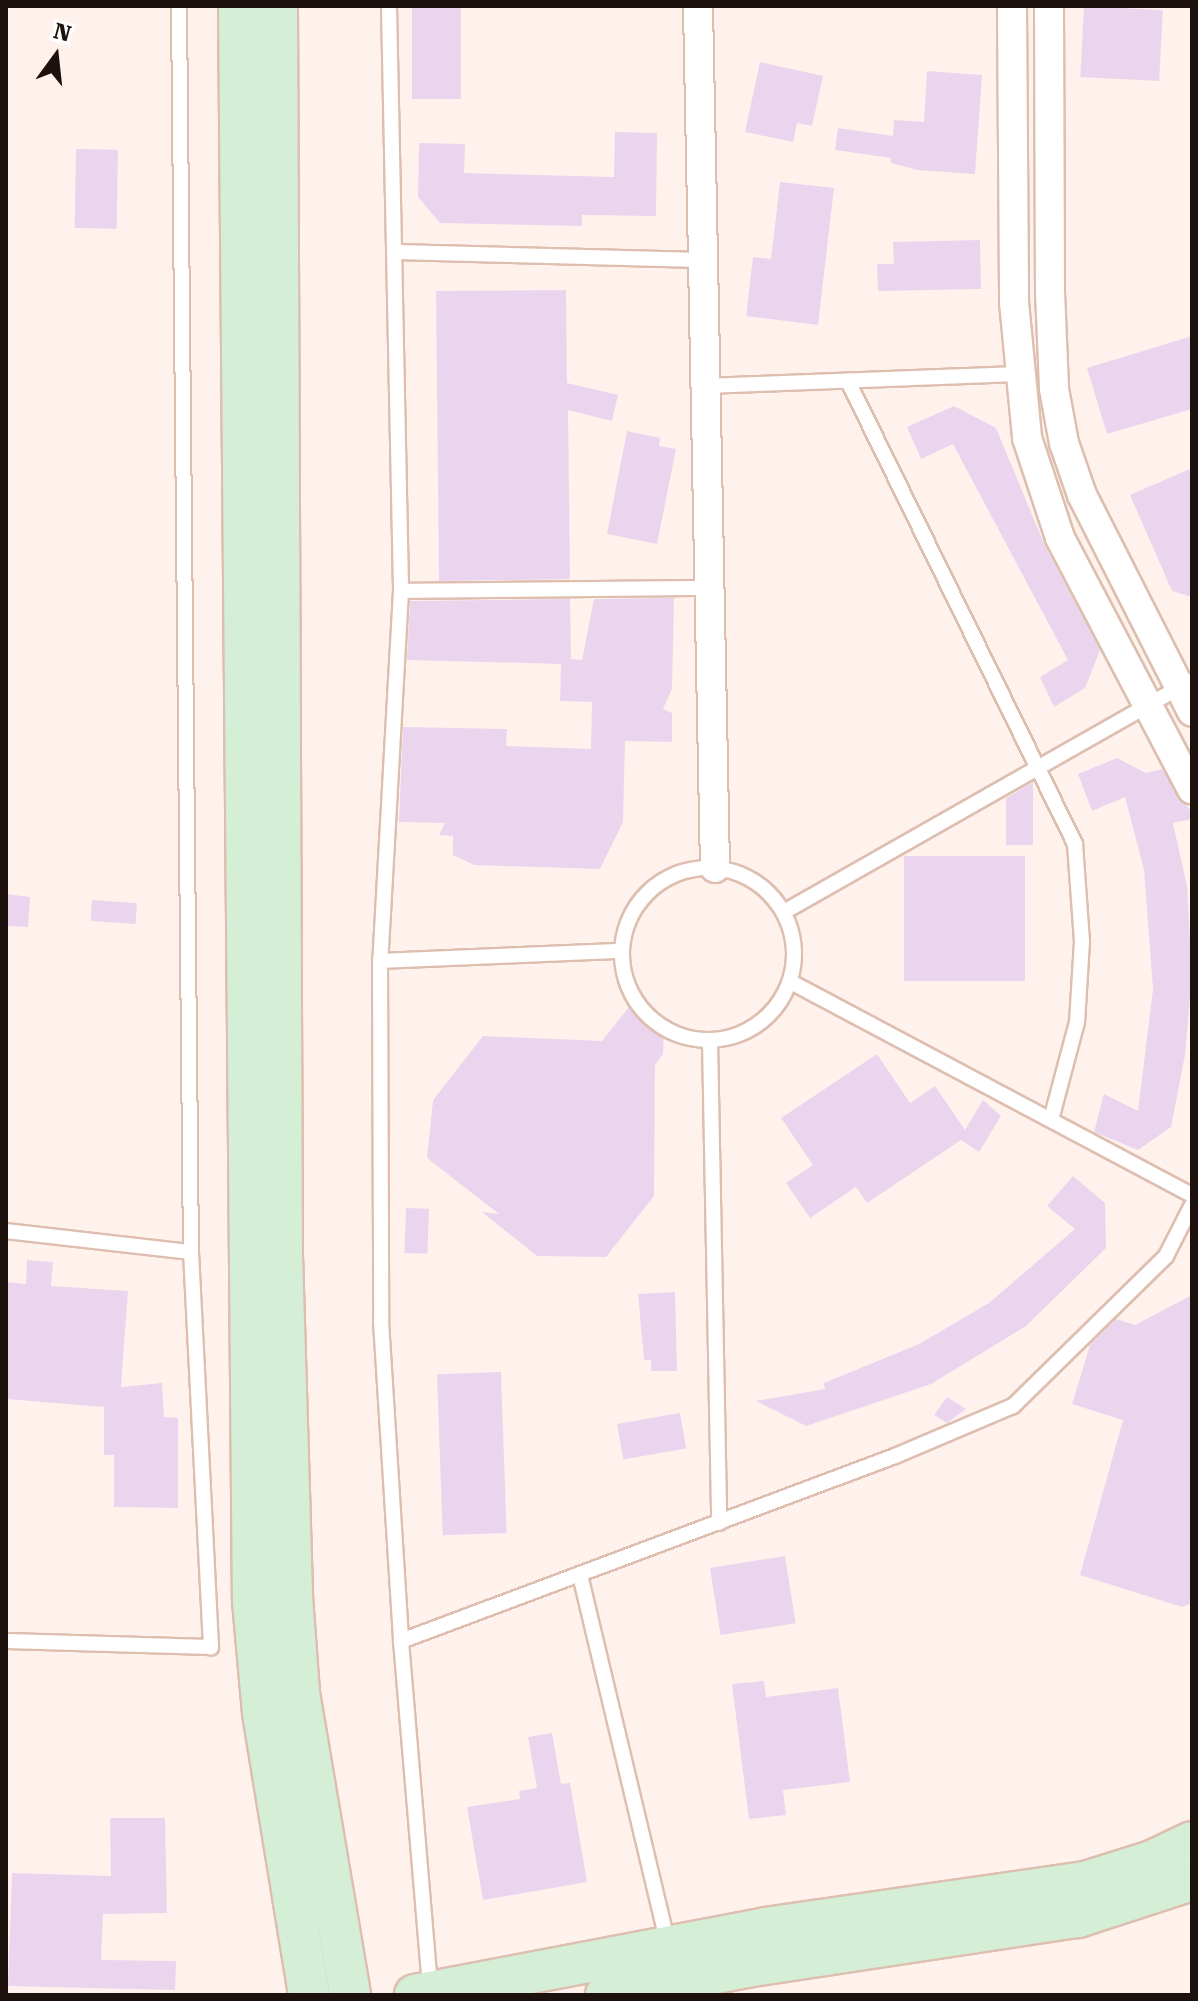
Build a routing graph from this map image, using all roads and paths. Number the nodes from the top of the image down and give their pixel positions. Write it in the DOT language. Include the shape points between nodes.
graph roads {
  1 [pos="179,6"];
  2 [pos="239,6"];
  3 [pos="277,6"];
  4 [pos="389,6"];
  5 [pos="698,6"];
  6 [pos="1012,6"];
  7 [pos="1049,6"];
  8 [pos="394,252"];
  9 [pos="703,260"];
  10 [pos="1018,374"];
  11 [pos="848,381"];
  12 [pos="706,386"];
  13 [pos="710,588"];
  14 [pos="401,591"];
  15 [pos="1188,693"];
  16 [pos="1150,704"];
  17 [pos="1038,769"];
  18 [pos="1192,789"];
  19 [pos="715,868"];
  20 [pos="784,912"];
  21 [pos="621,951"];
  22 [pos="380,961"];
  23 [pos="791,982"];
  24 [pos="710,1041"];
  25 [pos="1051,1120"];
  26 [pos="1192,1195"];
  27 [pos="1192,1205"];
  28 [pos="6,1231"];
  29 [pos="191,1252"];
  30 [pos="719,1523"];
  31 [pos="580,1575"];
  32 [pos="6,1641"];
  33 [pos="401,1641"];
  34 [pos="1192,1842"];
  35 [pos="1192,1880"];
  36 [pos="668,1947"];
  37 [pos="423,1994"];
  38 [pos="309,1995"];
  39 [pos="350,1995"];
  40 [pos="606,1995"];
  1 -- 29 [label="lane"];
  2 -- 38 [label="main road" via="253,1601 263,1713"];
  3 -- 39 [label="main road" via="282,1255 292,1597 299,1693"];
  4 -- 8 [label="lane"];
  5 -- 9 [label="street"];
  6 -- 10 [label="street"];
  7 -- 15 [label="street" via="1050,292 1054,389 1064,443 1082,495"];
  8 -- 9 [label="lane"];
  8 -- 14 [label="lane"];
  9 -- 12 [label="street"];
  10 -- 11 [label="lane"];
  10 -- 16 [label="street" via="1027,438 1060,538"];
  11 -- 12 [label="lane"];
  11 -- 17 [label="lane"];
  12 -- 13 [label="street"];
  13 -- 14 [label="lane"];
  13 -- 19 [label="street"];
  14 -- 22 [label="lane"];
  15 -- 16 [label="lane"];
  16 -- 17 [label="lane"];
  16 -- 18 [label="street"];
  17 -- 20 [label="lane"];
  17 -- 25 [label="lane" via="1075,844 1082,941 1077,1022"];
  19 -- 20 [label="lane" via="754,882"];
  19 -- 21 [label="lane" via="687,870 651,890 627,924"];
  20 -- 23 [label="lane" via="793,934"];
  21 -- 22 [label="lane"];
  21 -- 24 [label="lane" via="625,979 637,1004 657,1024 682,1037"];
  22 -- 33 [label="lane" via="381,1321"];
  23 -- 24 [label="lane" via="760,1024"];
  23 -- 25 [label="lane"];
  24 -- 30 [label="lane"];
  25 -- 26 [label="lane"];
  27 -- 30 [label="lane" via="1166,1256 1013,1406"];
  28 -- 29 [label="lane"];
  29 -- 32 [label="lane" via="211,1647"];
  30 -- 31 [label="lane"];
  31 -- 33 [label="lane"];
  31 -- 36 [label="lane"];
  33 -- 37 [label="lane"];
  34 -- 36 [label="main road" via="1085,1882"];
  35 -- 40 [label="main road" via="1078,1917 746,1967"];
  36 -- 37 [label="main road"];
}
